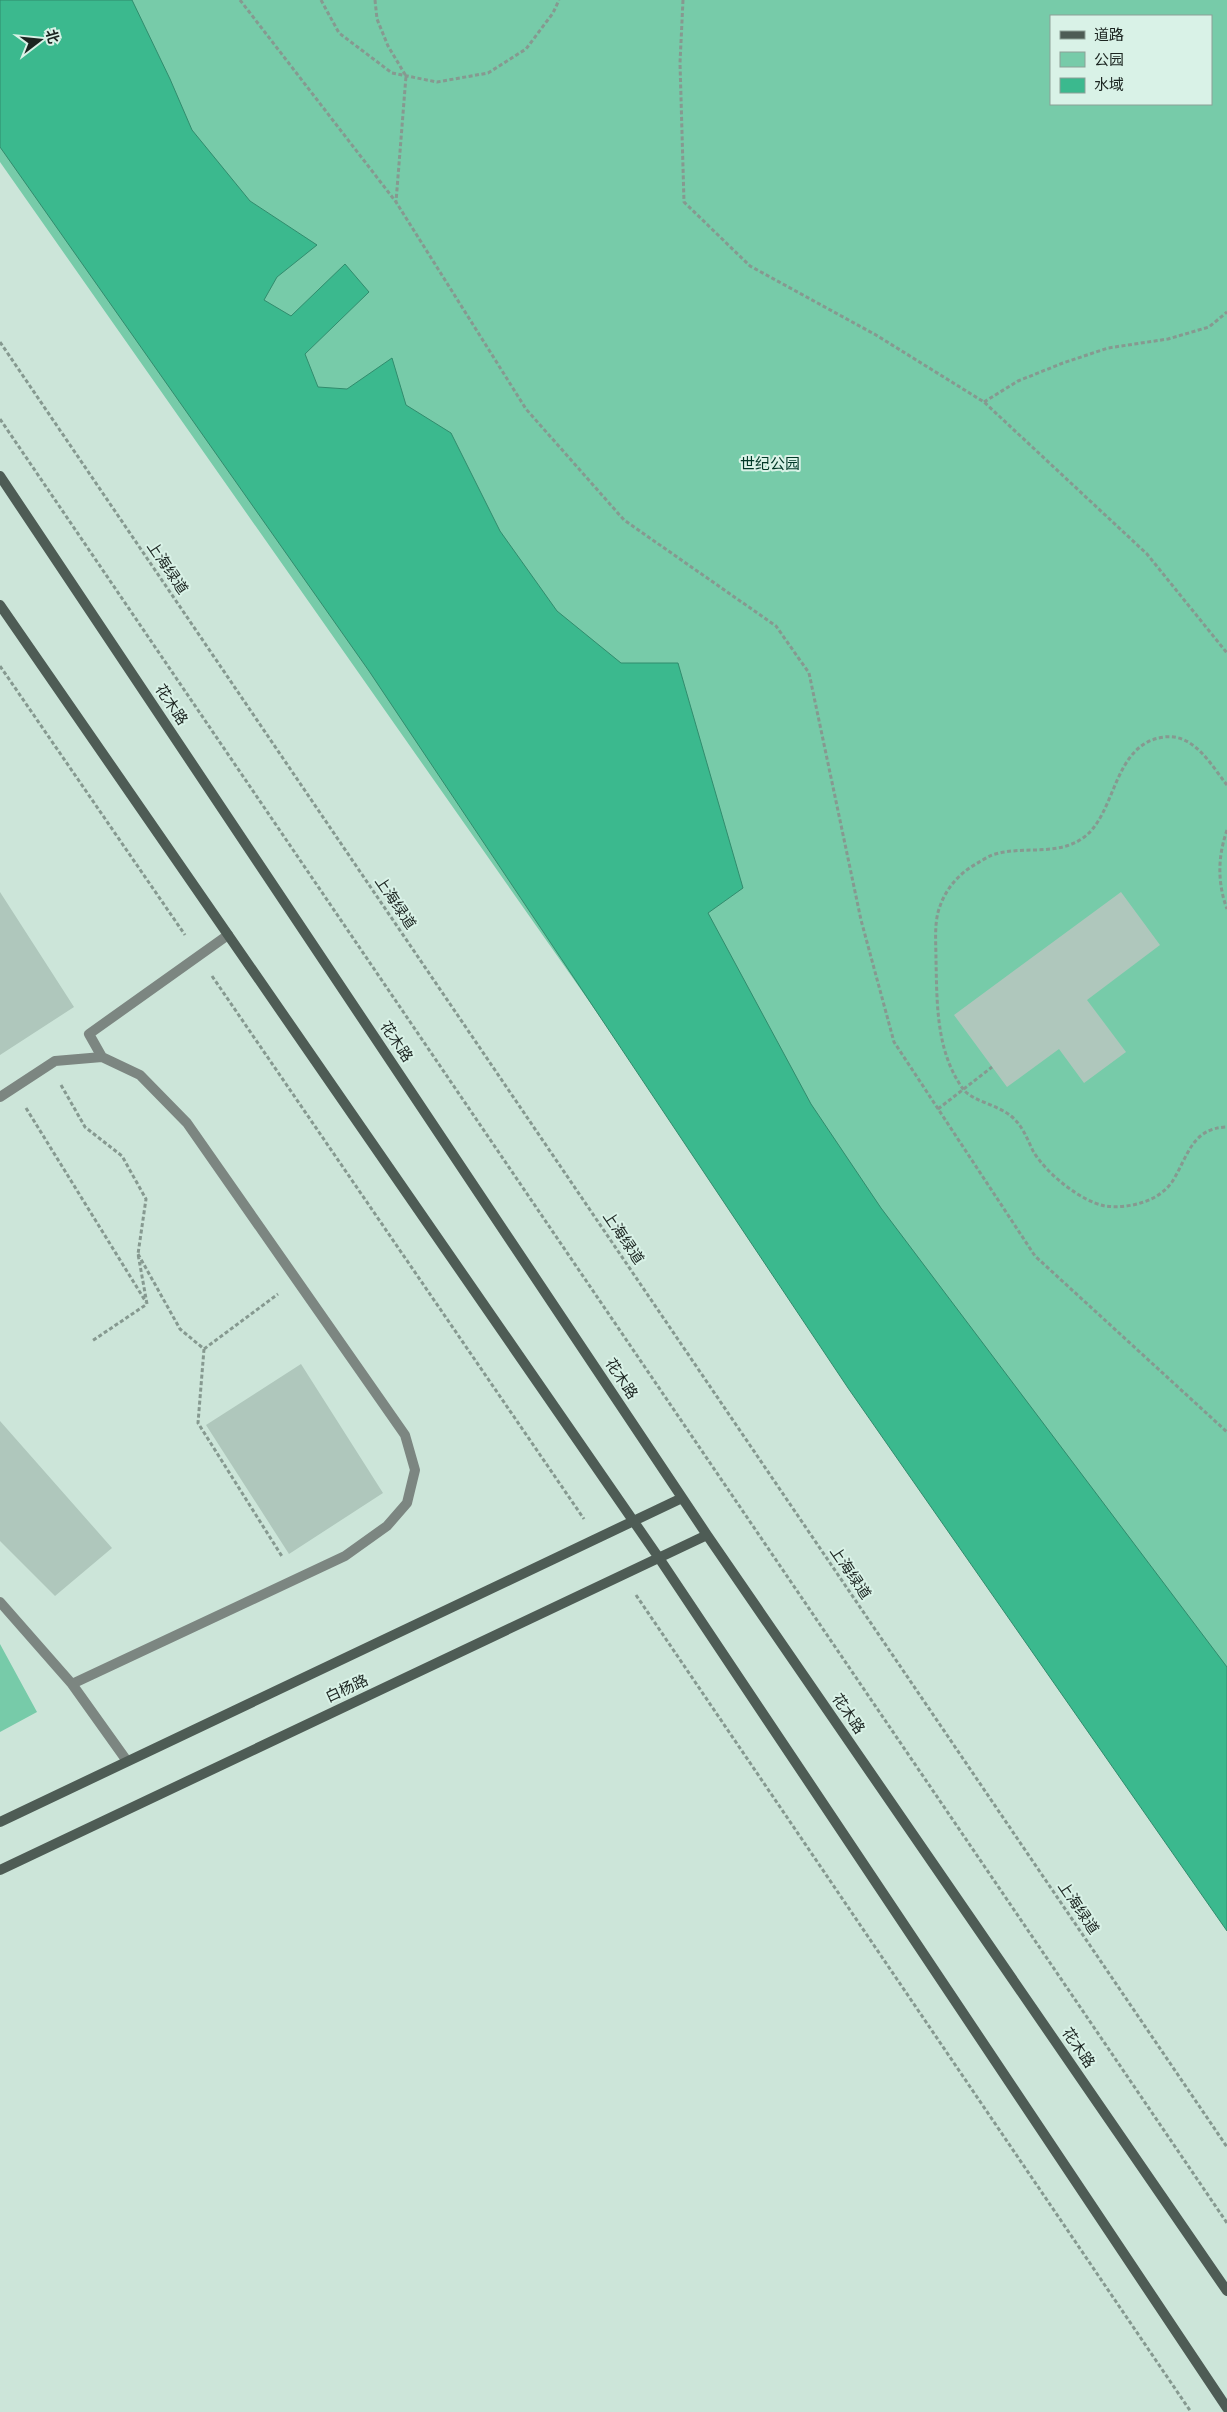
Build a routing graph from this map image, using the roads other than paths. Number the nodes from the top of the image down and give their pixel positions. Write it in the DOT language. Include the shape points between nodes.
graph roads {
  1 [pos="0,476"];
  2 [pos="0,605"];
  3 [pos="228,935"];
  4 [pos="102,1057"];
  5 [pos="0,1097"];
  6 [pos="682,1498"];
  7 [pos="634,1520"];
  8 [pos="707,1535"];
  9 [pos="659,1558"];
  10 [pos="0,1602"];
  11 [pos="72,1684"];
  12 [pos="127,1761"];
  13 [pos="0,1822"];
  14 [pos="0,1870"];
  15 [pos="1227,2291"];
  16 [pos="1227,2408"];
  1 -- 6 [label="main road, 花木路"];
  2 -- 3 [label="main road"];
  3 -- 4 [label="lane" via="89,1034"];
  3 -- 7 [label="main road"];
  4 -- 5 [label="lane" via="55,1061"];
  4 -- 11 [label="lane" via="140,1074 187,1123 405,1434 415,1470 407,1503 387,1526 345,1556"];
  6 -- 7 [label="main road, 白杨路"];
  6 -- 8 [label="main road, 花木路"];
  7 -- 9 [label="main road"];
  7 -- 12 [label="main road, 白杨路"];
  8 -- 9 [label="main road, 白杨路"];
  8 -- 15 [label="main road, 花木路"];
  9 -- 14 [label="main road, 白杨路"];
  9 -- 16 [label="main road"];
  10 -- 11 [label="lane"];
  11 -- 12 [label="lane"];
  12 -- 13 [label="main road, 白杨路"];
}
